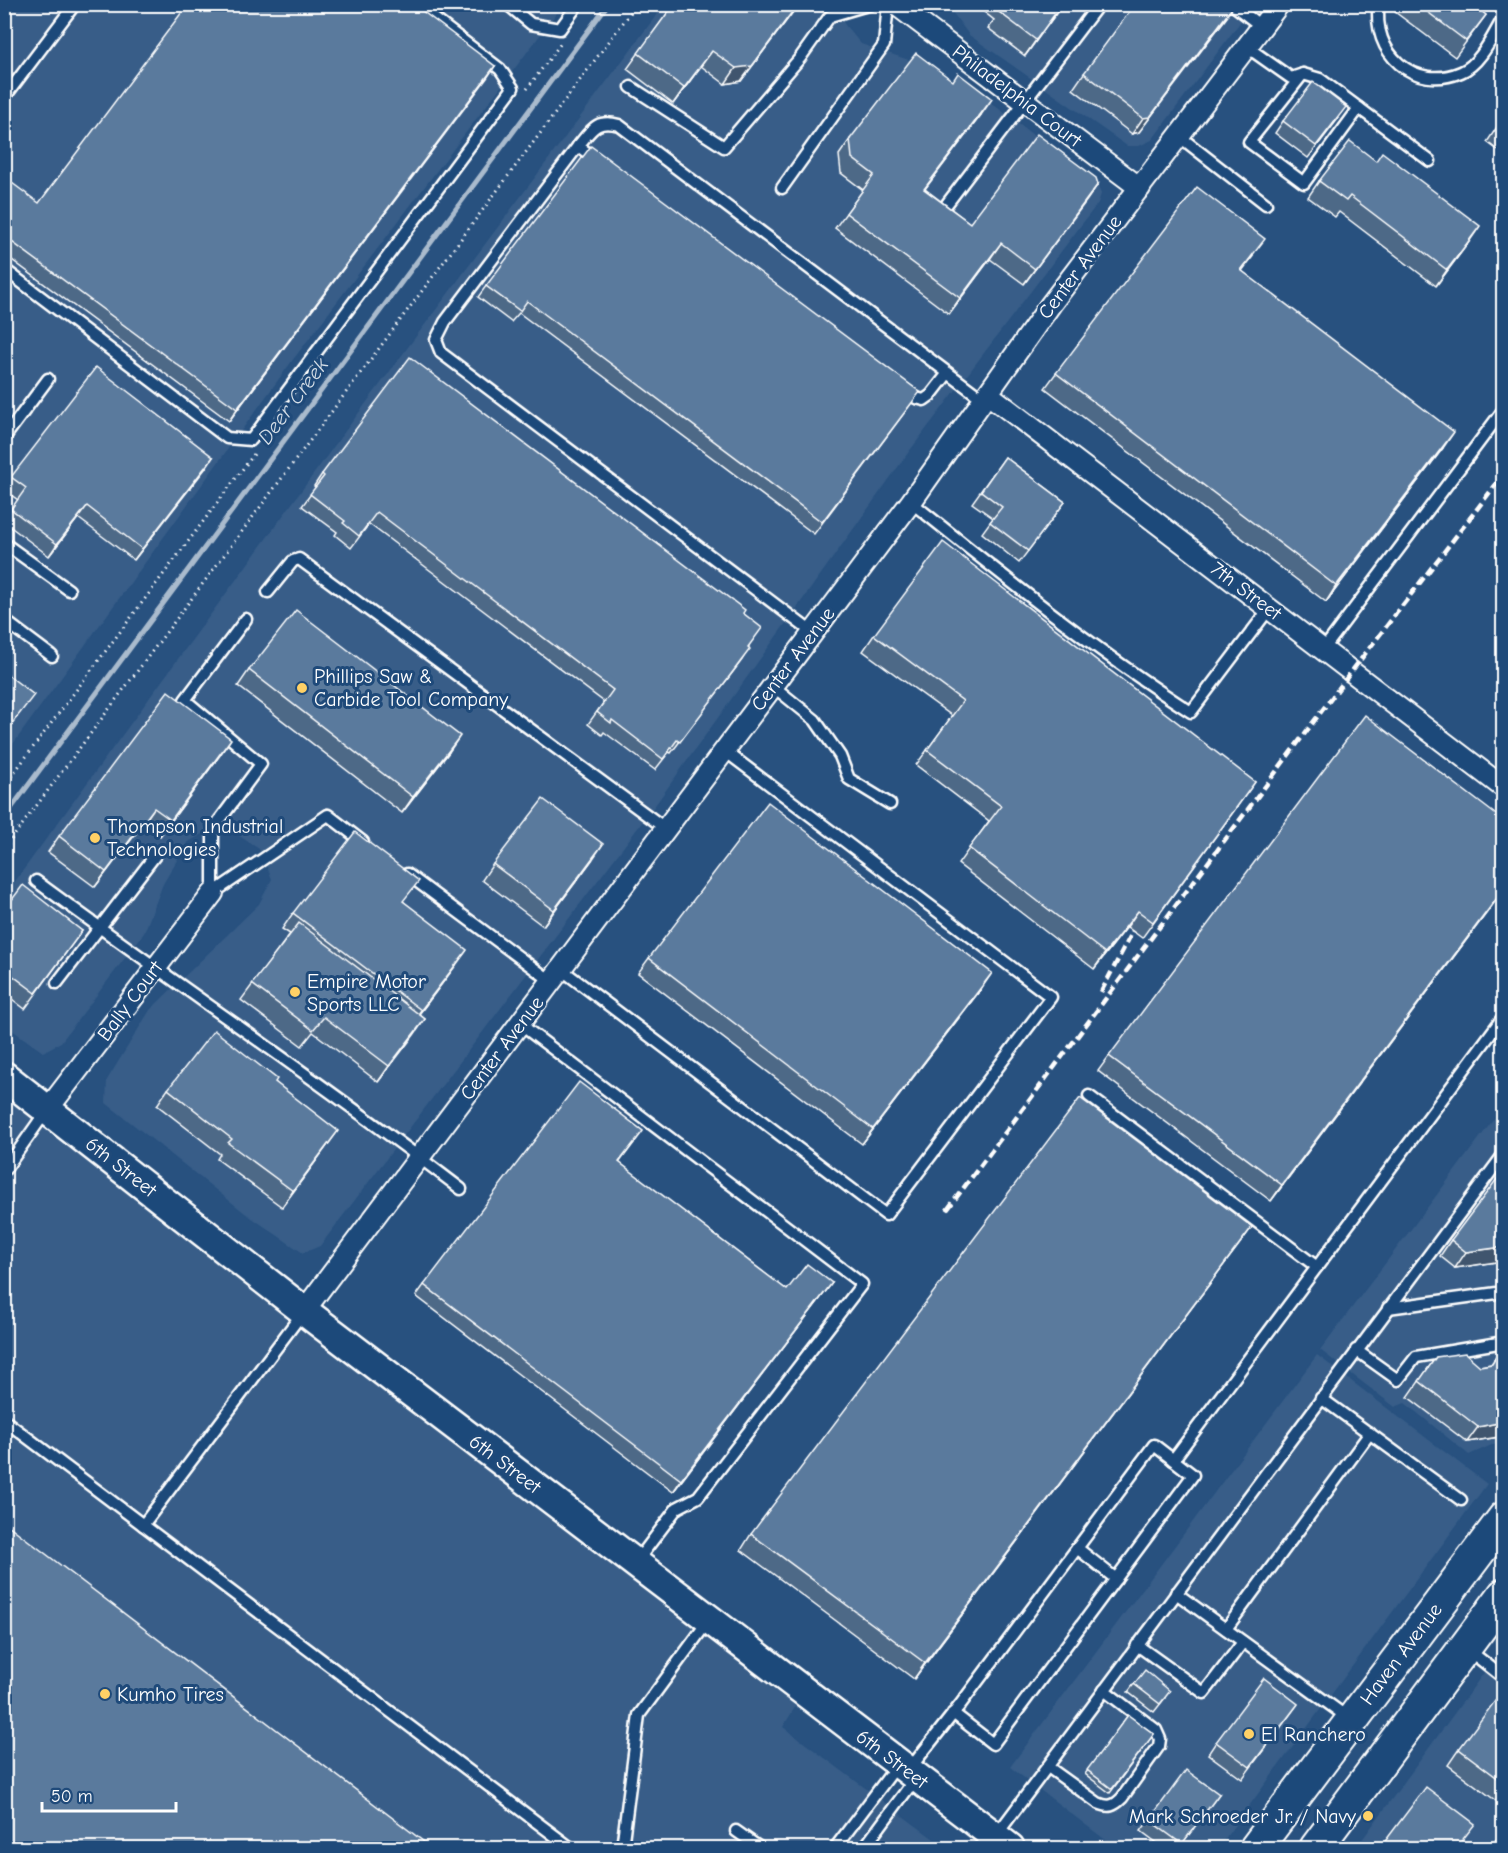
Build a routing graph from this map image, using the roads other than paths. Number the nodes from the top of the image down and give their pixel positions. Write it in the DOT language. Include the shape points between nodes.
graph roads {
  1 [pos="75,4"];
  2 [pos="415,4"];
  3 [pos="507,4"];
  4 [pos="578,4"];
  5 [pos="871,4"];
  6 [pos="888,4"];
  7 [pos="895,4"];
  8 [pos="1099,4"];
  9 [pos="1232,4"];
  10 [pos="1279,4"];
  11 [pos="1379,4"];
  12 [pos="1503,17"];
  13 [pos="1262,27"];
  14 [pos="1247,47"];
  15 [pos="1303,74"];
  16 [pos="631,87"];
  17 [pos="4,98"];
  18 [pos="1025,102"];
  19 [pos="1359,108"];
  20 [pos="1179,136"];
  21 [pos="578,146"];
  22 [pos="1430,161"];
  23 [pos="606,167"];
  24 [pos="782,188"];
  25 [pos="1140,188"];
  26 [pos="1266,204"];
  27 [pos="946,205"];
  28 [pos="4,269"];
  29 [pos="948,373"];
  30 [pos="48,379"];
  31 [pos="897,384"];
  32 [pos="986,397"];
  33 [pos="1503,409"];
  34 [pos="4,438"];
  35 [pos="912,501"];
  36 [pos="4,543"];
  37 [pos="69,590"];
  38 [pos="268,592"];
  39 [pos="1269,609"];
  40 [pos="246,619"];
  41 [pos="4,620"];
  42 [pos="813,633"];
  43 [pos="1323,650"];
  44 [pos="52,656"];
  45 [pos="773,686"];
  46 [pos="725,751"];
  47 [pos="1503,788"];
  48 [pos="890,804"];
  49 [pos="666,829"];
  50 [pos="375,850"];
  51 [pos="157,853"];
  52 [pos="402,871"];
  53 [pos="36,881"];
  54 [pos="213,892"];
  55 [pos="100,928"];
  56 [pos="155,968"];
  57 [pos="556,975"];
  58 [pos="57,983"];
  59 [pos="1503,1016"];
  60 [pos="520,1024"];
  61 [pos="4,1076"];
  62 [pos="1089,1096"];
  63 [pos="48,1109"];
  64 [pos="1503,1154"];
  65 [pos="420,1157"];
  66 [pos="4,1171"];
  67 [pos="461,1189"];
  68 [pos="1317,1267"];
  69 [pos="1503,1292"];
  70 [pos="1388,1308"];
  71 [pos="304,1311"];
  72 [pos="1503,1342"];
  73 [pos="1356,1350"];
  74 [pos="1321,1398"];
  75 [pos="4,1420"];
  76 [pos="1370,1433"];
  77 [pos="1173,1460"];
  78 [pos="1461,1500"];
  79 [pos="1503,1518"];
  80 [pos="143,1525"];
  81 [pos="1077,1548"];
  82 [pos="635,1563"];
  83 [pos="1116,1579"];
  84 [pos="1176,1593"];
  85 [pos="1503,1595"];
  86 [pos="709,1620"];
  87 [pos="1226,1629"];
  88 [pos="1243,1642"];
  89 [pos="1137,1645"];
  90 [pos="1465,1647"];
  91 [pos="1503,1677"];
  92 [pos="1104,1690"];
  93 [pos="953,1713"];
  94 [pos="1352,1721"];
  95 [pos="1048,1767"];
  96 [pos="907,1771"];
  97 [pos="736,1831"];
  98 [pos="1503,1841"];
  99 [pos="1002,1843"];
  100 [pos="571,1848"];
  101 [pos="622,1848"];
  102 [pos="759,1848"];
  103 [pos="835,1848"];
  104 [pos="864,1848"];
  105 [pos="1256,1848"];
  106 [pos="1316,1848"];
  107 [pos="1498,1848"];
  1 -- 17 [label="lane"];
  2 -- 28 [label="lane" via="500,69 513,88 251,440 227,438"];
  3 -- 4 [label="lane" via="531,24 560,29"];
  5 -- 16 [label="lane" via="830,16 800,58 724,147"];
  6 -- 24 [label="lane" via="884,45"];
  7 -- 18 [label="street, Philadelphia Court"];
  8 -- 18 [label="lane"];
  9 -- 13 [label="lane"];
  10 -- 13 [label="street, Center Avenue"];
  11 -- 12 [label="lane" via="1380,35 1390,54 1403,68 1422,76 1462,72 1477,60"];
  13 -- 14 [label="street, Center Avenue"];
  14 -- 15 [label="lane" via="1291,78"];
  14 -- 20 [label="street, Center Avenue"];
  15 -- 19 [label="lane" via="1320,79"];
  15 -- 19 [label="lane" via="1249,142 1304,183"];
  18 -- 25 [label="street, Philadelphia Court"];
  18 -- 27 [label="lane"];
  19 -- 22 [label="lane"];
  20 -- 25 [label="street, Center Avenue"];
  20 -- 26 [label="lane"];
  21 -- 23 [label="lane"];
  21 -- 29 [label="lane" via="593,128 605,122 619,125"];
  21 -- 42 [label="lane" via="445,322 436,340 441,353"];
  25 -- 32 [label="street, Center Avenue"];
  29 -- 31 [label="lane" via="924,400"];
  29 -- 32 [label="lane"];
  30 -- 34 [label="lane"];
  32 -- 35 [label="street, Center Avenue"];
  32 -- 39 [label="street, 7th Street"];
  33 -- 43 [label="lane"];
  35 -- 39 [label="lane" via="1124,667 1191,712"];
  35 -- 42 [label="street, Center Avenue"];
  36 -- 37 [label="lane"];
  38 -- 49 [label="lane" via="292,561 299,559"];
  39 -- 43 [label="street, 7th Street"];
  40 -- 54 [label="lane" via="184,700 261,764 213,829"];
  41 -- 44 [label="lane"];
  42 -- 45 [label="street, Center Avenue"];
  43 -- 47 [label="street, 7th Street"];
  45 -- 46 [label="street, Center Avenue"];
  45 -- 48 [label="lane" via="815,720 840,756 849,779"];
  46 -- 49 [label="street, Center Avenue"];
  46 -- 57 [label="lane" via="1051,997 886,1215"];
  49 -- 57 [label="street, Center Avenue"];
  50 -- 54 [label="lane" via="328,815"];
  51 -- 55 [label="lane"];
  52 -- 57 [label="lane"];
  53 -- 55 [label="lane"];
  54 -- 56 [label="street, Bally Court"];
  55 -- 56 [label="lane"];
  55 -- 58 [label="lane"];
  56 -- 63 [label="street, Bally Court"];
  56 -- 65 [label="lane"];
  57 -- 60 [label="street, Center Avenue"];
  59 -- 68 [label="lane"];
  60 -- 65 [label="street, Center Avenue"];
  60 -- 82 [label="lane" via="862,1284 698,1497 677,1508"];
  61 -- 63 [label="main road, 6th Street"];
  62 -- 68 [label="lane"];
  63 -- 66 [label="lane"];
  63 -- 71 [label="main road, 6th Street"];
  64 -- 70 [label="lane"];
  65 -- 67 [label="lane"];
  65 -- 71 [label="street, Center Avenue"];
  68 -- 77 [label="lane"];
  69 -- 70 [label="lane"];
  70 -- 73 [label="lane"];
  71 -- 80 [label="lane"];
  71 -- 82 [label="main road, 6th Street"];
  72 -- 73 [label="lane" via="1416,1357 1398,1380"];
  73 -- 74 [label="lane"];
  74 -- 76 [label="lane"];
  74 -- 84 [label="lane"];
  75 -- 80 [label="lane"];
  76 -- 78 [label="lane"];
  76 -- 87 [label="lane"];
  77 -- 81 [label="lane" via="1154,1445"];
  77 -- 83 [label="lane" via="1193,1475"];
  79 -- 94 [label="main road, Haven Avenue"];
  80 -- 100 [label="lane"];
  81 -- 83 [label="lane"];
  81 -- 93 [label="lane"];
  82 -- 86 [label="main road, 6th Street"];
  83 -- 93 [label="lane" via="993,1744"];
  84 -- 87 [label="lane"];
  84 -- 89 [label="lane"];
  85 -- 90 [label="main road"];
  86 -- 96 [label="main road, 6th Street"];
  86 -- 101 [label="lane" via="639,1715"];
  87 -- 88 [label="lane"];
  88 -- 89 [label="lane" via="1204,1694"];
  88 -- 94 [label="lane"];
  89 -- 92 [label="lane"];
  90 -- 91 [label="lane"];
  90 -- 106 [label="main road"];
  92 -- 95 [label="lane"];
  92 -- 95 [label="lane" via="1156,1730 1160,1739 1122,1798 1107,1807"];
  93 -- 96 [label="lane"];
  94 -- 105 [label="main road, Haven Avenue"];
  95 -- 99 [label="lane"];
  96 -- 99 [label="main road, 6th Street"];
  96 -- 103 [label="lane"];
  96 -- 104 [label="lane"];
  97 -- 102 [label="lane"];
  98 -- 107 [label="lane"];
}
